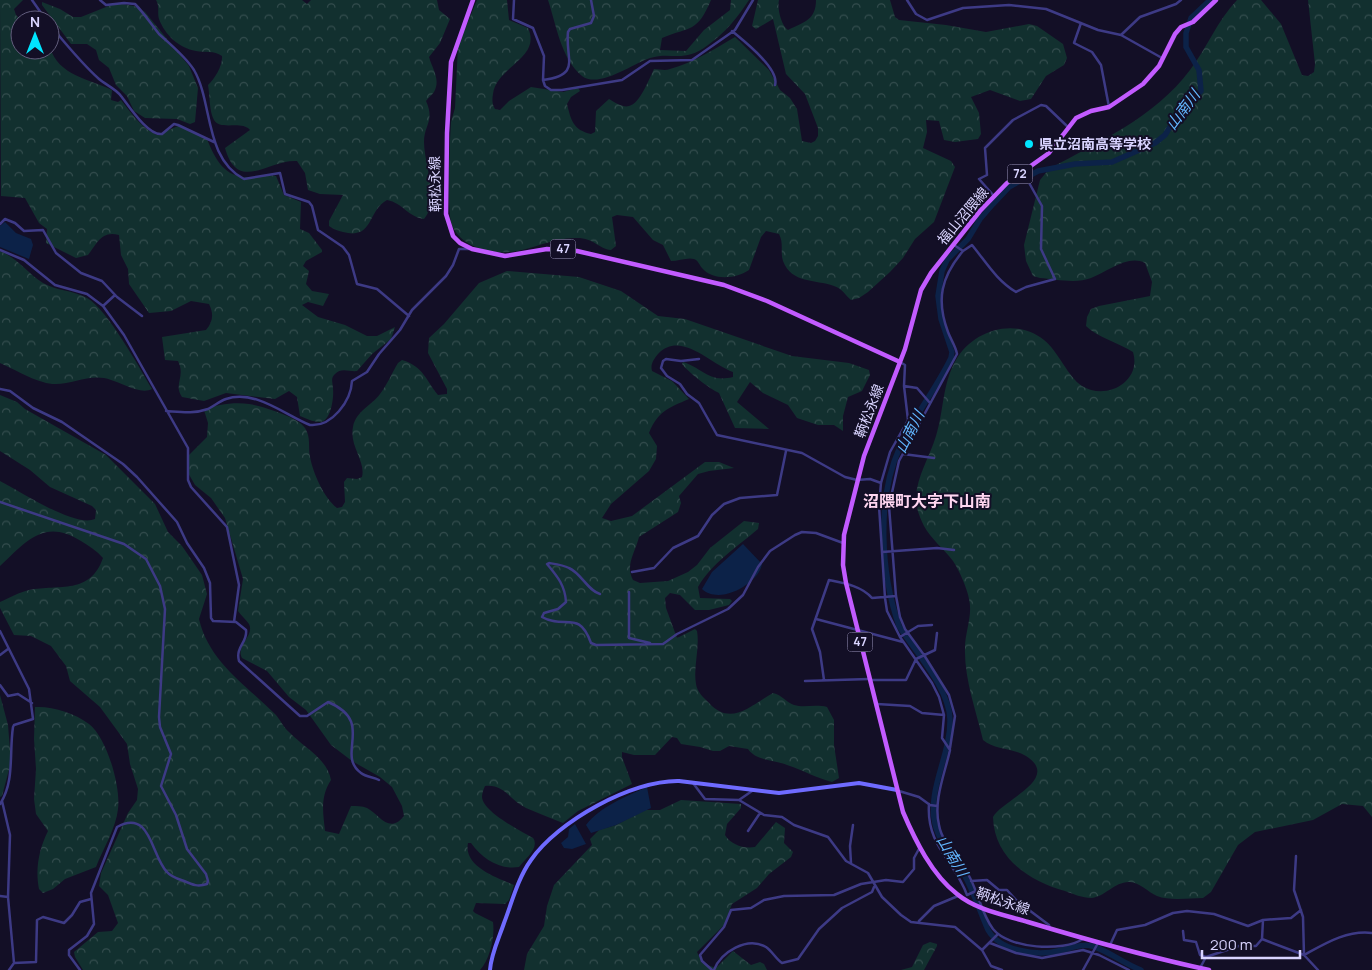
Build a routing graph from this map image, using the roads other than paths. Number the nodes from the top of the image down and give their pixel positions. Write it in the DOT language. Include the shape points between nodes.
graph roads {
  1 [pos="100,0"];
  2 [pos="473,0"];
  3 [pos="514,0"];
  4 [pos="591,0"];
  5 [pos="752,0"];
  6 [pos="907,0"];
  7 [pos="1181,0"];
  8 [pos="1216,0"];
  9 [pos="1081,23"];
  10 [pos="732,31"];
  11 [pos="1122,35"];
  12 [pos="60,36"];
  13 [pos="1162,58"];
  14 [pos="543,80"];
  15 [pos="775,85"];
  16 [pos="1109,107"];
  17 [pos="1068,127"];
  18 [pos="216,142"];
  19 [pos="1023,173"];
  20 [pos="994,196"];
  21 [pos="0,224"];
  22 [pos="955,246"];
  23 [pos="471,248"];
  24 [pos="0,250"];
  25 [pos="963,251"];
  26 [pos="115,295"];
  27 [pos="102,306"];
  28 [pos="142,316"];
  29 [pos="409,316"];
  30 [pos="699,360"];
  31 [pos="900,362"];
  32 [pos="904,386"];
  33 [pos="0,388"];
  34 [pos="929,402"];
  35 [pos="166,411"];
  36 [pos="786,451"];
  37 [pos="903,454"];
  38 [pos="934,458"];
  39 [pos="857,480"];
  40 [pos="881,484"];
  41 [pos="0,502"];
  42 [pos="843,543"];
  43 [pos="954,550"];
  44 [pos="892,551"];
  45 [pos="883,552"];
  46 [pos="632,572"];
  47 [pos="846,583"];
  48 [pos="630,592"];
  49 [pos="600,594"];
  50 [pos="895,596"];
  51 [pos="886,598"];
  52 [pos="816,619"];
  53 [pos="234,622"];
  54 [pos="932,625"];
  55 [pos="857,630"];
  56 [pos="0,631"];
  57 [pos="907,633"];
  58 [pos="938,633"];
  59 [pos="901,636"];
  60 [pos="0,638"];
  61 [pos="3,641"];
  62 [pos="904,641"];
  63 [pos="654,644"];
  64 [pos="8,649"];
  65 [pos="0,655"];
  66 [pos="923,655"];
  67 [pos="918,659"];
  68 [pos="824,680"];
  69 [pos="870,680"];
  70 [pos="805,682"];
  71 [pos="0,685"];
  72 [pos="32,703"];
  73 [pos="876,703"];
  74 [pos="944,715"];
  75 [pos="950,749"];
  76 [pos="379,780"];
  77 [pos="693,783"];
  78 [pos="897,790"];
  79 [pos="752,791"];
  80 [pos="739,800"];
  81 [pos="1,802"];
  82 [pos="929,805"];
  83 [pos="937,806"];
  84 [pos="760,813"];
  85 [pos="853,825"];
  86 [pos="748,831"];
  87 [pos="921,846"];
  88 [pos="1296,856"];
  89 [pos="851,863"];
  90 [pos="971,881"];
  91 [pos="873,883"];
  92 [pos="874,887"];
  93 [pos="975,892"];
  94 [pos="0,896"];
  95 [pos="958,896"];
  96 [pos="8,897"];
  97 [pos="91,899"];
  98 [pos="983,908"];
  99 [pos="1301,910"];
  100 [pos="1263,920"];
  101 [pos="919,921"];
  102 [pos="1050,928"];
  103 [pos="1183,931"];
  104 [pos="1372,933"];
  105 [pos="997,935"];
  106 [pos="1083,939"];
  107 [pos="1262,939"];
  108 [pos="991,942"];
  109 [pos="1097,944"];
  110 [pos="1110,947"];
  111 [pos="982,950"];
  112 [pos="1093,953"];
  113 [pos="1304,955"];
  114 [pos="1206,957"];
  115 [pos="14,962"];
  116 [pos="1198,969"];
  117 [pos="9,970"];
  118 [pos="80,970"];
  119 [pos="490,970"];
  120 [pos="713,970"];
  121 [pos="1002,970"];
  122 [pos="1083,970"];
  123 [pos="1129,970"];
  124 [pos="1209,970"];
  125 [pos="1318,970"];
  1 -- 18 [label="street" via="106,5 135,4 189,64 201,88"];
  2 -- 23 [label="main road, 鞆松永線 / 47" via="451,62 446,157 448,226 460,243"];
  3 -- 14 [label="street" via="513,19 534,28 539,38 544,56"];
  4 -- 14 [label="street" via="594,16 591,23 568,32 570,62 567,71 556,78"];
  5 -- 10 [label="street" via="740,25"];
  6 -- 9 [label="street" via="916,14 927,20 963,8 1009,5 1046,9"];
  7 -- 11 [label="street" via="1140,16"];
  8 -- 13 [label="main road, 福山沼隈線 / 72" via="1176,34"];
  9 -- 11 [label="street"];
  9 -- 16 [label="street" via="1074,43 1092,52 1101,64"];
  10 -- 14 [label="street" via="692,60 650,61 622,80 562,90 551,90"];
  10 -- 15 [label="street" via="771,68 776,78"];
  11 -- 13 [label="street"];
  12 -- 18 [label="street" via="154,132 162,134 174,124"];
  13 -- 16 [label="main road, 福山沼隈線 / 72" via="1143,84"];
  16 -- 17 [label="main road, 福山沼隈線 / 72" via="1083,114"];
  17 -- 19 [label="main road, 福山沼隈線 / 72" via="1049,153"];
  17 -- 20 [label="street" via="1046,106 1041,106 1004,128 985,148 987,175 979,179"];
  18 -- 29 [label="street" via="227,167 241,177 249,179 280,173 285,194 309,202 314,209 318,230 343,247 357,284 377,289"];
  19 -- 20 [label="main road, 福山沼隈線 / 72"];
  19 -- 25 [label="street" via="1042,206 1040,249 1055,279 1026,286 1016,292 993,274 972,245"];
  20 -- 22 [label="main road, 福山沼隈線 / 72"];
  21 -- 26 [label="street" via="5,219 24,231 43,230 56,253 81,273 102,281"];
  22 -- 25 [label="street"];
  22 -- 31 [label="main road, 福山沼隈線 / 72" via="931,272 921,290"];
  23 -- 29 [label="street" via="459,249 446,276"];
  23 -- 31 [label="main road, 鞆松永線 / 47" via="505,256 547,249 568,250 724,285 767,301"];
  24 -- 27 [label="street" via="24,260 55,285 87,294"];
  25 -- 34 [label="street" via="948,270 941,300 956,354"];
  26 -- 27 [label="street"];
  26 -- 28 [label="street"];
  27 -- 35 [label="street" via="124,335"];
  29 -- 35 [label="street" via="367,372 352,381 346,403 334,416 316,426 252,399 226,399 210,408 190,413"];
  30 -- 36 [label="street" via="666,358 661,368 699,403 714,433"];
  31 -- 32 [label="street" via="905,365"];
  31 -- 39 [label="main road, 鞆松永線 / 47"];
  32 -- 34 [label="street" via="917,388"];
  32 -- 40 [label="street" via="908,420 890,452"];
  33 -- 53 [label="street" via="62,422 123,464 177,522 204,568 210,583 212,621"];
  34 -- 37 [label="street"];
  35 -- 53 [label="street" via="188,448 191,487 227,527 239,585"];
  36 -- 39 [label="street" via="802,453 845,478"];
  36 -- 46 [label="street" via="777,494 740,498 724,504 698,536 668,551 654,568"];
  37 -- 38 [label="street"];
  37 -- 44 [label="street" via="889,506"];
  39 -- 40 [label="street" via="870,479"];
  39 -- 42 [label="main road, 鞆松永線 / 47"];
  40 -- 45 [label="street" via="879,506"];
  41 -- 97 [label="street" via="134,549 150,565 163,596 165,622 159,717 171,754 161,786 176,815 187,849 208,881 195,886 170,875 141,826 134,821 126,822 117,827 98,871"];
  42 -- 47 [label="main road, 鞆松永線 / 47"];
  42 -- 63 [label="street" via="816,533 795,535 762,559 749,587 734,605 663,644"];
  43 -- 44 [label="street"];
  44 -- 45 [label="street"];
  44 -- 50 [label="street"];
  45 -- 51 [label="street"];
  47 -- 51 [label="street" via="868,592 872,598"];
  47 -- 52 [label="street" via="829,580"];
  47 -- 55 [label="main road, 鞆松永線 / 47"];
  48 -- 63 [label="street" via="629,638"];
  49 -- 63 [label="street" via="568,567 549,563 563,586 566,602 542,617 580,623 591,643 596,645"];
  50 -- 51 [label="street"];
  50 -- 57 [label="street"];
  51 -- 59 [label="street" via="887,611"];
  52 -- 55 [label="street"];
  52 -- 68 [label="street" via="812,629 820,652"];
  53 -- 76 [label="street" via="242,625 247,634 238,651 239,661 300,716 307,716 328,702 348,715 353,725 354,766 360,773"];
  54 -- 57 [label="street" via="918,626"];
  55 -- 62 [label="street"];
  55 -- 69 [label="main road, 鞆松永線 / 47"];
  56 -- 61 [label="street"];
  57 -- 59 [label="street"];
  57 -- 66 [label="street"];
  58 -- 66 [label="street" via="935,650"];
  59 -- 62 [label="street"];
  60 -- 61 [label="street"];
  61 -- 64 [label="street"];
  62 -- 67 [label="street"];
  64 -- 65 [label="street"];
  64 -- 72 [label="street" via="26,680"];
  66 -- 67 [label="street"];
  66 -- 75 [label="street" via="949,695 955,716"];
  67 -- 69 [label="street" via="906,680"];
  67 -- 74 [label="street" via="932,683"];
  68 -- 69 [label="street"];
  68 -- 70 [label="street"];
  69 -- 73 [label="main road, 鞆松永線 / 47"];
  71 -- 72 [label="street" via="8,696 18,694"];
  72 -- 81 [label="street" via="33,720 12,727 10,780"];
  73 -- 74 [label="street" via="910,706 922,713"];
  73 -- 78 [label="main road, 鞆松永線 / 47"];
  74 -- 75 [label="street" via="943,742"];
  75 -- 83 [label="street"];
  77 -- 79 [label="street"];
  77 -- 80 [label="street" via="705,799"];
  77 -- 119 [label="street" via="664,781 640,787 583,813 542,848 526,868 492,955"];
  78 -- 79 [label="street" via="859,783 788,794"];
  78 -- 82 [label="street" via="919,797"];
  78 -- 87 [label="main road, 鞆松永線 / 47" via="903,812"];
  79 -- 80 [label="street"];
  80 -- 84 [label="street"];
  81 -- 96 [label="street" via="10,835"];
  82 -- 83 [label="street"];
  82 -- 93 [label="street" via="935,841 960,877 968,895"];
  83 -- 90 [label="street" via="939,827"];
  84 -- 86 [label="street"];
  84 -- 89 [label="street" via="782,817 794,826 828,837"];
  85 -- 89 [label="street"];
  87 -- 91 [label="street" via="909,878 903,882 886,880"];
  87 -- 95 [label="main road, 鞆松永線 / 47" via="939,876"];
  88 -- 99 [label="street" via="1294,890"];
  89 -- 91 [label="street" via="868,874"];
  90 -- 93 [label="street"];
  90 -- 102 [label="street" via="987,880 999,890 1007,890"];
  91 -- 92 [label="street"];
  91 -- 120 [label="street" via="861,884 834,895 784,896 764,900 751,908 731,910 724,927 700,955"];
  92 -- 101 [label="street" via="901,915 911,922"];
  92 -- 120 [label="street" via="872,892 828,920 795,960 782,963 766,947 747,944 728,952"];
  93 -- 98 [label="street"];
  94 -- 96 [label="street"];
  95 -- 98 [label="main road, 鞆松永線 / 47"];
  95 -- 101 [label="street" via="934,906"];
  96 -- 115 [label="street"];
  97 -- 115 [label="street" via="80,902 64,923 43,917 37,920 36,962"];
  97 -- 118 [label="street" via="94,924 87,936 69,950"];
  98 -- 102 [label="main road, 鞆松永線 / 47"];
  98 -- 105 [label="street"];
  99 -- 100 [label="street" via="1291,918"];
  99 -- 113 [label="street"];
  100 -- 107 [label="street"];
  100 -- 110 [label="street" via="1248,926 1202,911 1172,913 1145,925 1117,930"];
  101 -- 111 [label="street" via="955,928"];
  102 -- 106 [label="main road, 鞆松永線 / 47"];
  103 -- 114 [label="street" via="1184,940 1196,942 1200,955"];
  104 -- 113 [label="street" via="1358,931"];
  105 -- 106 [label="street" via="1044,947"];
  105 -- 108 [label="street"];
  106 -- 109 [label="main road, 鞆松永線 / 47"];
  107 -- 113 [label="street"];
  107 -- 114 [label="street" via="1256,946 1240,946"];
  108 -- 111 [label="street"];
  108 -- 112 [label="street" via="1033,957 1048,958 1082,950"];
  109 -- 110 [label="main road, 鞆松永線 / 47"];
  109 -- 112 [label="street"];
  110 -- 116 [label="main road, 鞆松永線 / 47"];
  111 -- 121 [label="street" via="991,966"];
  112 -- 122 [label="street"];
  112 -- 123 [label="street"];
  113 -- 125 [label="street"];
  114 -- 116 [label="street"];
  115 -- 117 [label="street"];
  116 -- 124 [label="main road, 鞆松永線 / 47"];
}
